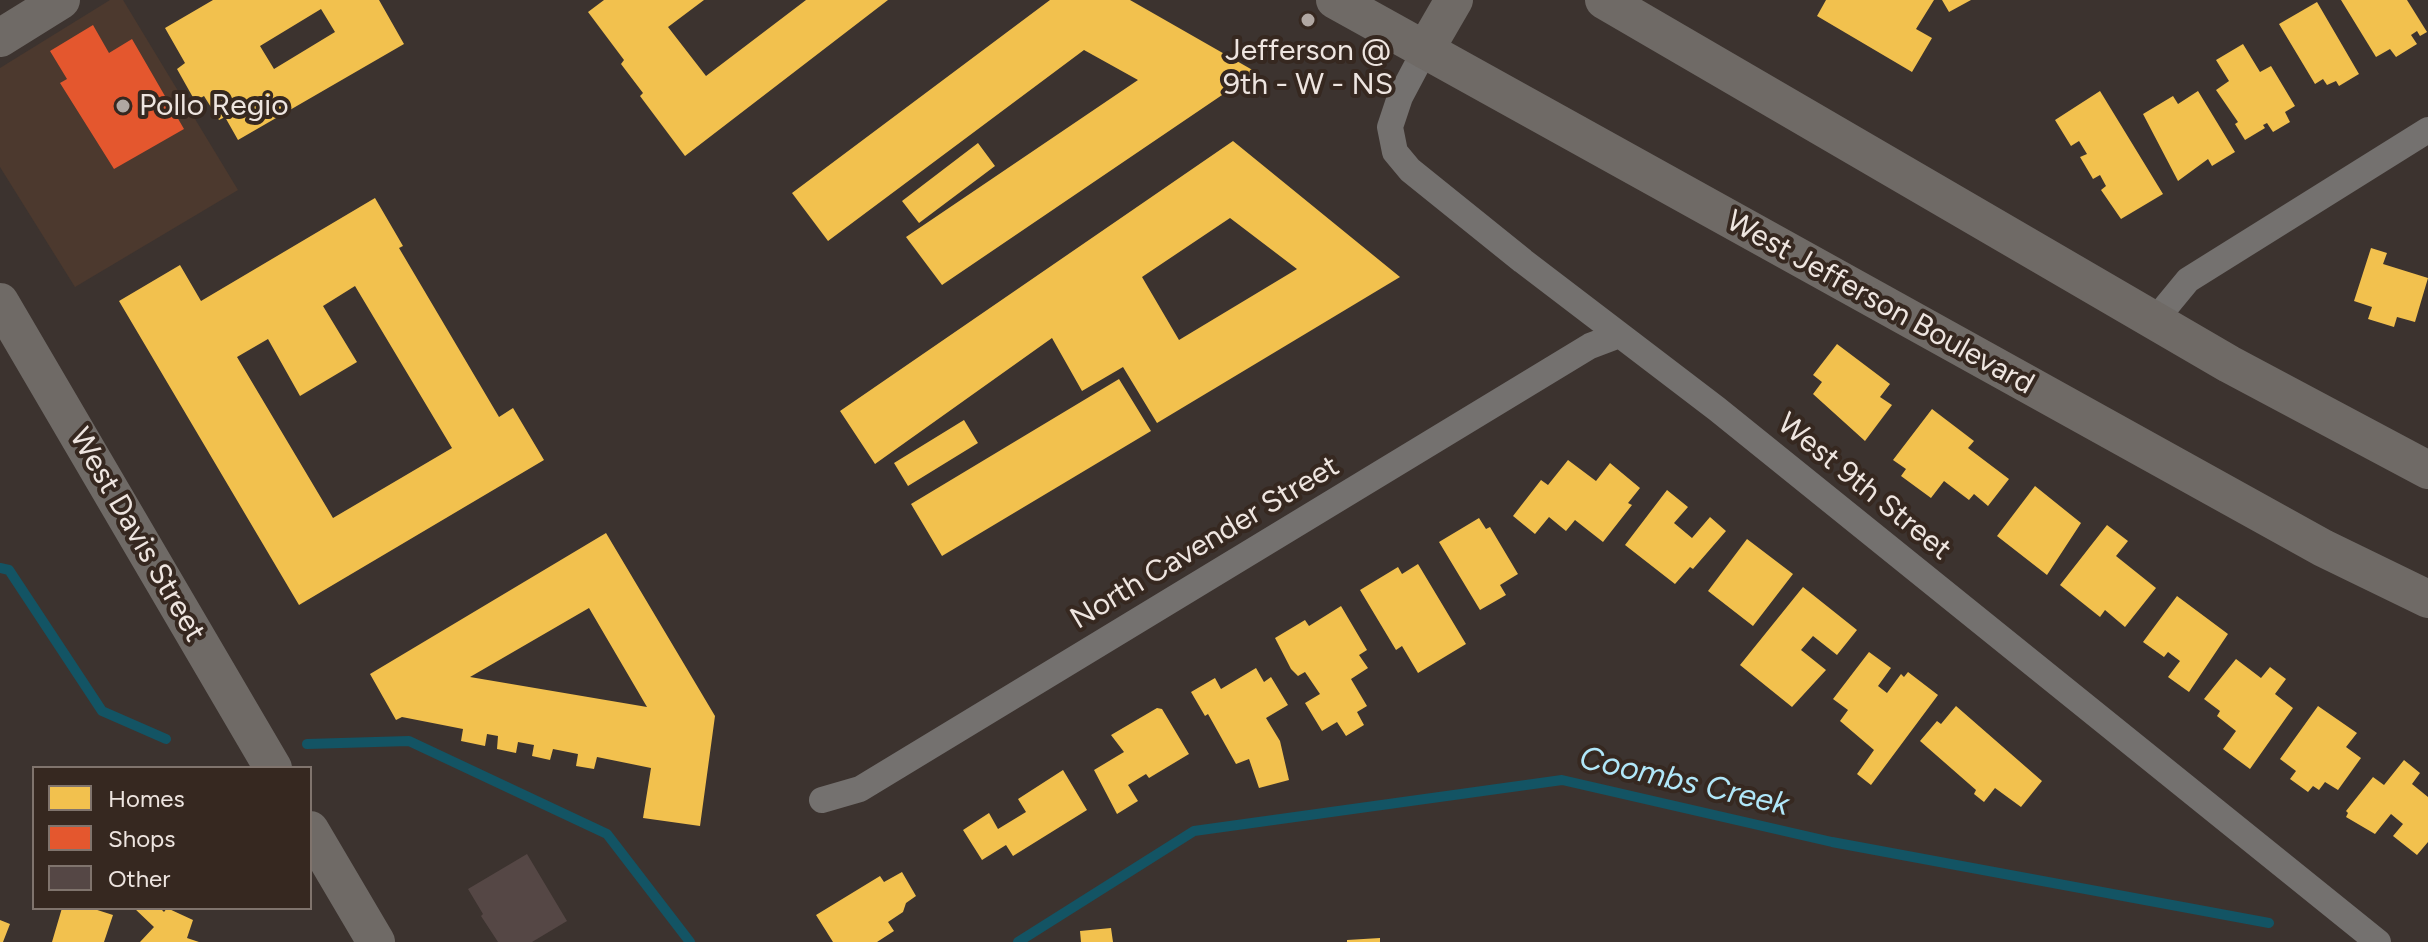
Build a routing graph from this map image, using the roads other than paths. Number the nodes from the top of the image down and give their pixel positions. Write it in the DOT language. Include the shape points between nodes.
graph roads {
  1 [pos="61,0"];
  2 [pos="1335,0"];
  3 [pos="1454,0"];
  4 [pos="1616,2"];
  5 [pos="0,38"];
  6 [pos="1425,50"];
  7 [pos="2428,130"];
  8 [pos="0,302"];
  9 [pos="2155,320"];
  10 [pos="1619,335"];
  11 [pos="2428,470"];
  12 [pos="2428,599"];
  13 [pos="272,766"];
  14 [pos="822,800"];
  15 [pos="312,833"];
  16 [pos="376,942"];
  17 [pos="2378,942"];
  1 -- 5 [label="main road"];
  2 -- 6 [label="main road, West Jefferson Boulevard"];
  3 -- 6 [label="main road"];
  4 -- 9 [label="main road"];
  6 -- 10 [label="street, West 9th Street" via="1390,127 1395,152 1421,179"];
  6 -- 12 [label="main road, West Jefferson Boulevard" via="2323,548"];
  7 -- 9 [label="street" via="2188,280"];
  8 -- 13 [label="main road, West Davis Street"];
  9 -- 11 [label="main road"];
  10 -- 14 [label="street, North Cavender Street" via="1590,346 860,789"];
  10 -- 17 [label="street, West 9th Street"];
  15 -- 16 [label="main road"];
}
